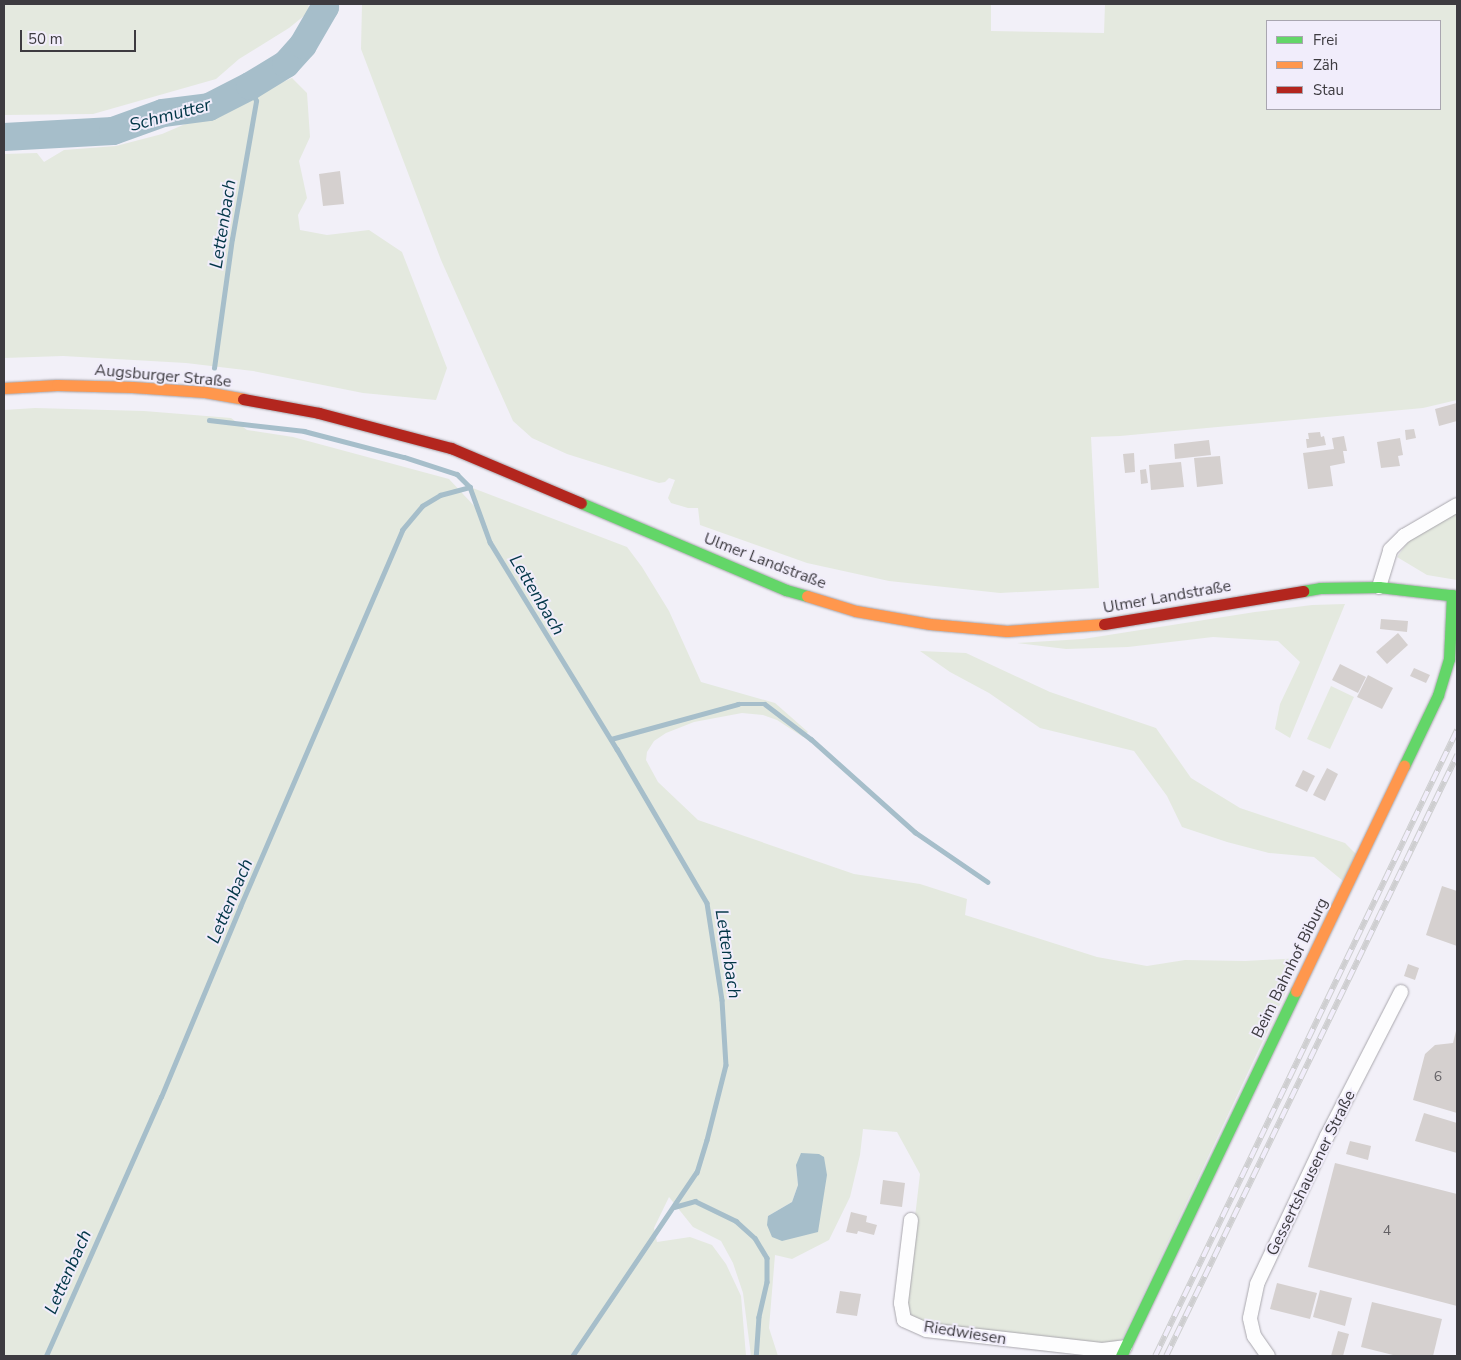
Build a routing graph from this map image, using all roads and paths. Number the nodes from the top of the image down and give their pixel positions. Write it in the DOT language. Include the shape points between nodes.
graph roads {
  1 [pos="4,388"];
  2 [pos="319,413"];
  3 [pos="1457,505"];
  4 [pos="1379,587"];
  5 [pos="1455,595"];
  6 [pos="1401,992"];
  7 [pos="911,1220"];
  8 [pos="1123,1351"];
  9 [pos="1268,1356"];
  1 -- 2 [label="main road, Augsburger Straße" via="57,385 204,392"];
  2 -- 4 [label="main road, Ulmer Landstraße" via="451,448 786,590 856,611 930,624 1007,631 1099,625 1294,591"];
  3 -- 4 [label="street" via="1404,536 1390,550"];
  4 -- 5 [label="main road, Ulmer Landstraße"];
  5 -- 8 [label="main road, Beim Bahnhof Biburg" via="1449,659 1438,696"];
  6 -- 9 [label="street, Gessertshausener Straße" via="1327,1136 1257,1284 1250,1318 1254,1336"];
  7 -- 8 [label="street, Riedwiesen" via="901,1303 904,1320 926,1330"];
}
